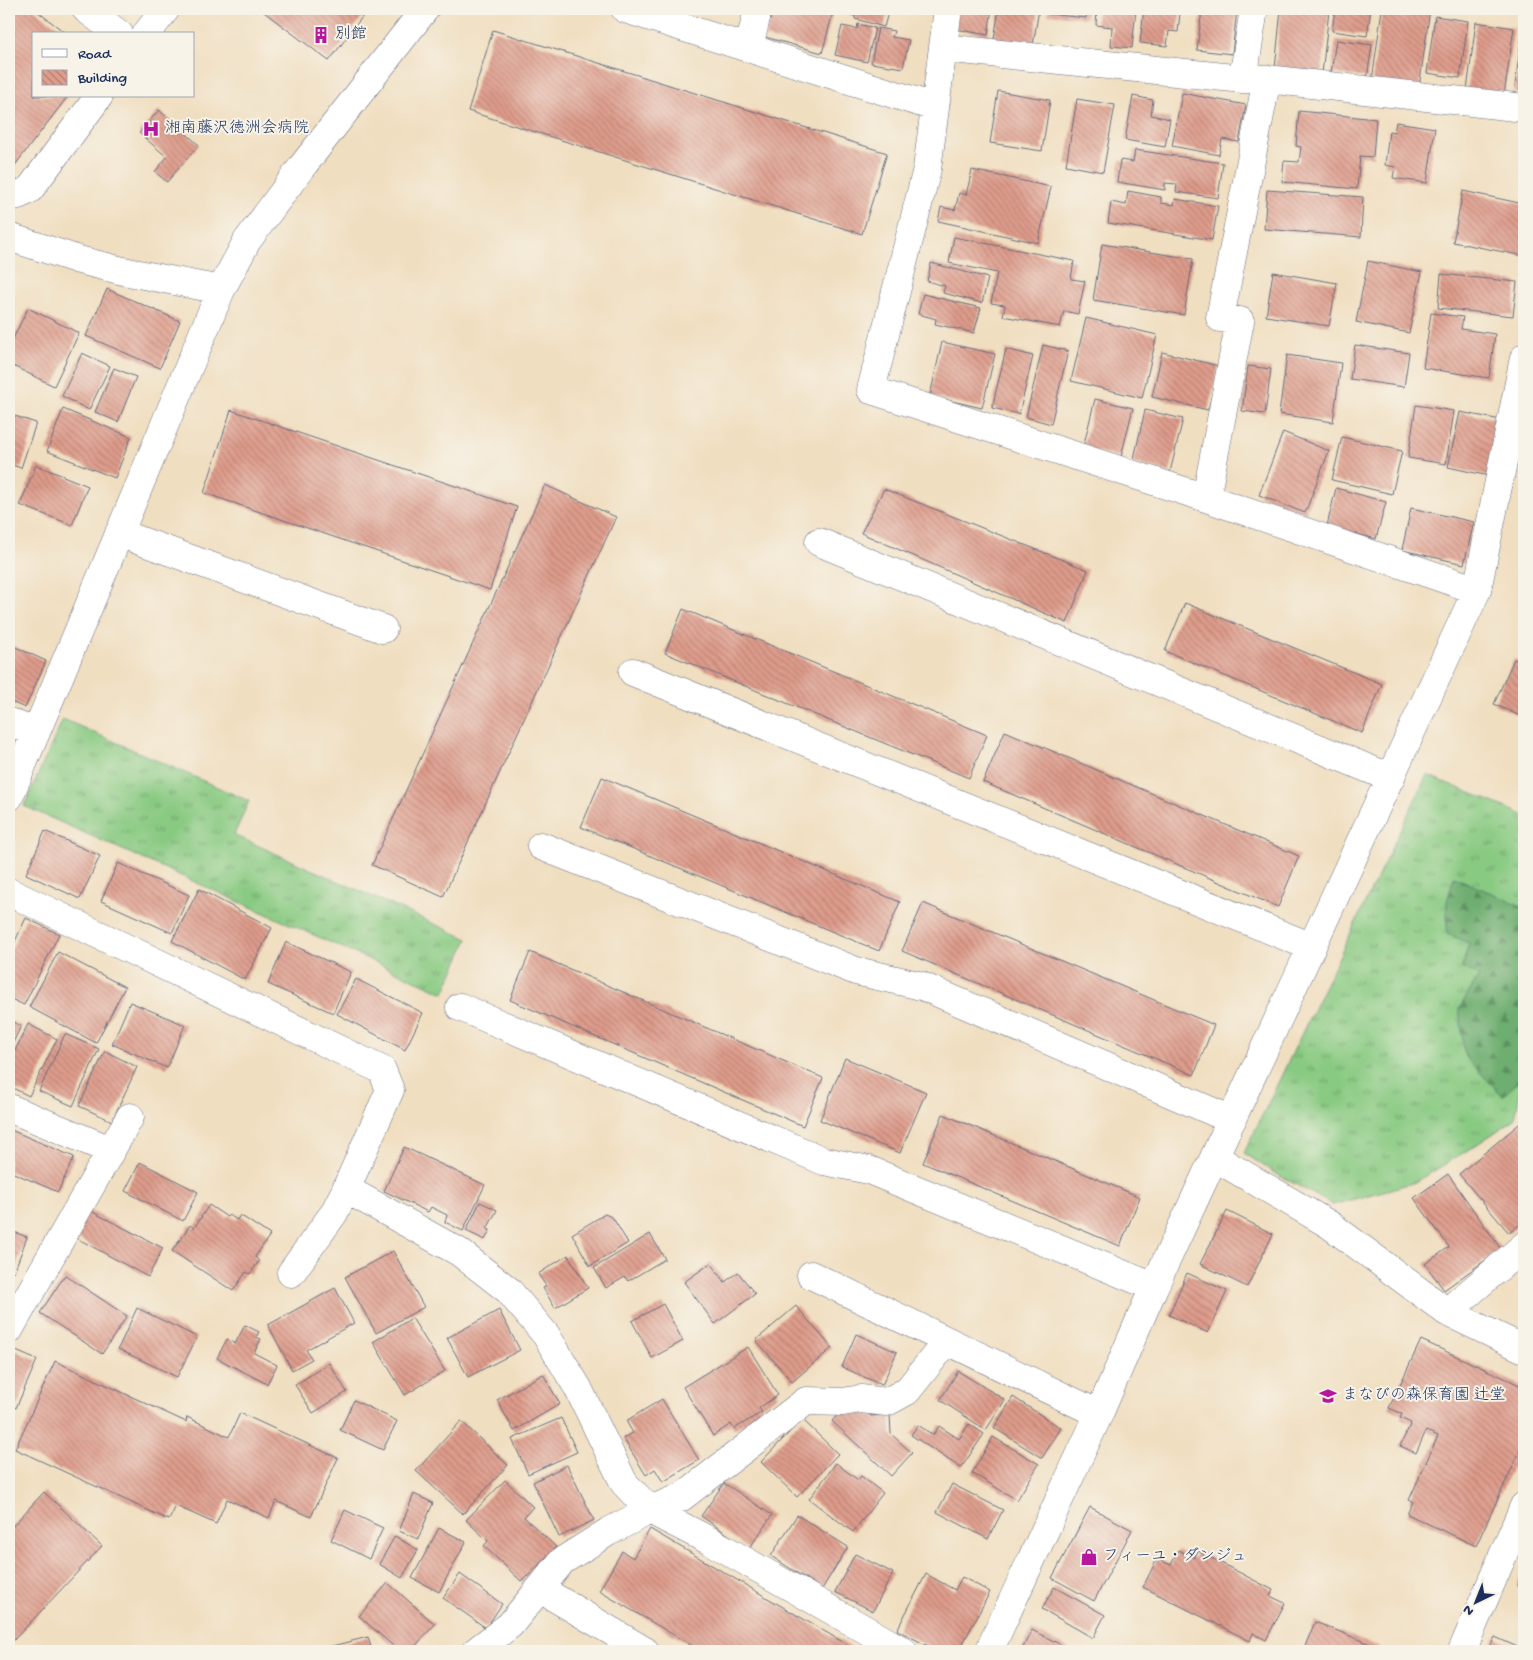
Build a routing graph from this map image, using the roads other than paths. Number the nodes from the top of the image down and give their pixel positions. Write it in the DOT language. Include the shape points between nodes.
graph roads {
  1 [pos="86,9"];
  2 [pos="166,9"];
  3 [pos="425,9"];
  4 [pos="624,9"];
  5 [pos="758,9"];
  6 [pos="948,9"];
  7 [pos="1254,9"];
  8 [pos="116,32"];
  9 [pos="148,32"];
  10 [pos="749,48"];
  11 [pos="943,48"];
  12 [pos="1255,79"];
  13 [pos="98,98"];
  14 [pos="934,107"];
  15 [pos="1524,108"];
  16 [pos="9,194"];
  17 [pos="9,237"];
  18 [pos="221,290"];
  19 [pos="1524,358"];
  20 [pos="1206,498"];
  21 [pos="118,533"];
  22 [pos="819,542"];
  23 [pos="1477,590"];
  24 [pos="383,629"];
  25 [pos="633,672"];
  26 [pos="9,722"];
  27 [pos="35,732"];
  28 [pos="1391,778"];
  29 [pos="9,798"];
  30 [pos="541,846"];
  31 [pos="9,892"];
  32 [pos="1312,948"];
  33 [pos="460,1007"];
  34 [pos="9,1108"];
  35 [pos="130,1117"];
  36 [pos="1232,1120"];
  37 [pos="110,1150"];
  38 [pos="1214,1157"];
  39 [pos="346,1189"];
  40 [pos="1524,1246"];
  41 [pos="292,1273"];
  42 [pos="811,1275"];
  43 [pos="1154,1287"];
  44 [pos="1447,1312"];
  45 [pos="9,1330"];
  46 [pos="947,1341"];
  47 [pos="1524,1349"];
  48 [pos="1099,1414"];
  49 [pos="1524,1506"];
  50 [pos="650,1510"];
  51 [pos="540,1589"];
  52 [pos="476,1651"];
  53 [pos="645,1651"];
  54 [pos="903,1651"];
  55 [pos="990,1651"];
  56 [pos="1462,1651"];
  1 -- 8 [label="street"];
  2 -- 9 [label="street"];
  3 -- 18 [label="street" via="247,241"];
  4 -- 10 [label="street"];
  5 -- 10 [label="street"];
  6 -- 11 [label="street"];
  7 -- 12 [label="street"];
  10 -- 14 [label="street"];
  11 -- 12 [label="street"];
  11 -- 14 [label="street"];
  12 -- 15 [label="street"];
  12 -- 20 [label="street" via="1220,318 1240,321"];
  13 -- 16 [label="street" via="30,189 22,194"];
  14 -- 20 [label="street" via="927,169 871,390"];
  17 -- 18 [label="street" via="79,260"];
  18 -- 21 [label="street"];
  19 -- 23 [label="street"];
  20 -- 23 [label="street"];
  21 -- 24 [label="street"];
  21 -- 27 [label="street"];
  22 -- 28 [label="street"];
  23 -- 28 [label="street"];
  25 -- 32 [label="street"];
  26 -- 27 [label="street"];
  27 -- 29 [label="street"];
  28 -- 32 [label="street"];
  30 -- 36 [label="street" via="856,971 922,986"];
  31 -- 39 [label="street" via="382,1070 390,1090"];
  32 -- 36 [label="street"];
  33 -- 43 [label="street" via="824,1161 869,1170"];
  34 -- 37 [label="street"];
  35 -- 37 [label="street"];
  36 -- 38 [label="street"];
  37 -- 45 [label="street"];
  38 -- 43 [label="street"];
  38 -- 44 [label="street" via="1330,1225"];
  39 -- 41 [label="street" via="334,1213"];
  39 -- 50 [label="street" via="459,1252 508,1290 546,1335 578,1388 624,1483"];
  40 -- 44 [label="street"];
  42 -- 46 [label="street"];
  43 -- 48 [label="street"];
  44 -- 47 [label="street"];
  46 -- 48 [label="street"];
  46 -- 50 [label="street" via="907,1391 887,1402 861,1399 806,1401 682,1497"];
  48 -- 55 [label="street"];
  49 -- 56 [label="street"];
  50 -- 51 [label="street" via="562,1561"];
  50 -- 54 [label="street"];
  51 -- 52 [label="street" via="510,1625"];
  51 -- 53 [label="street"];
}
